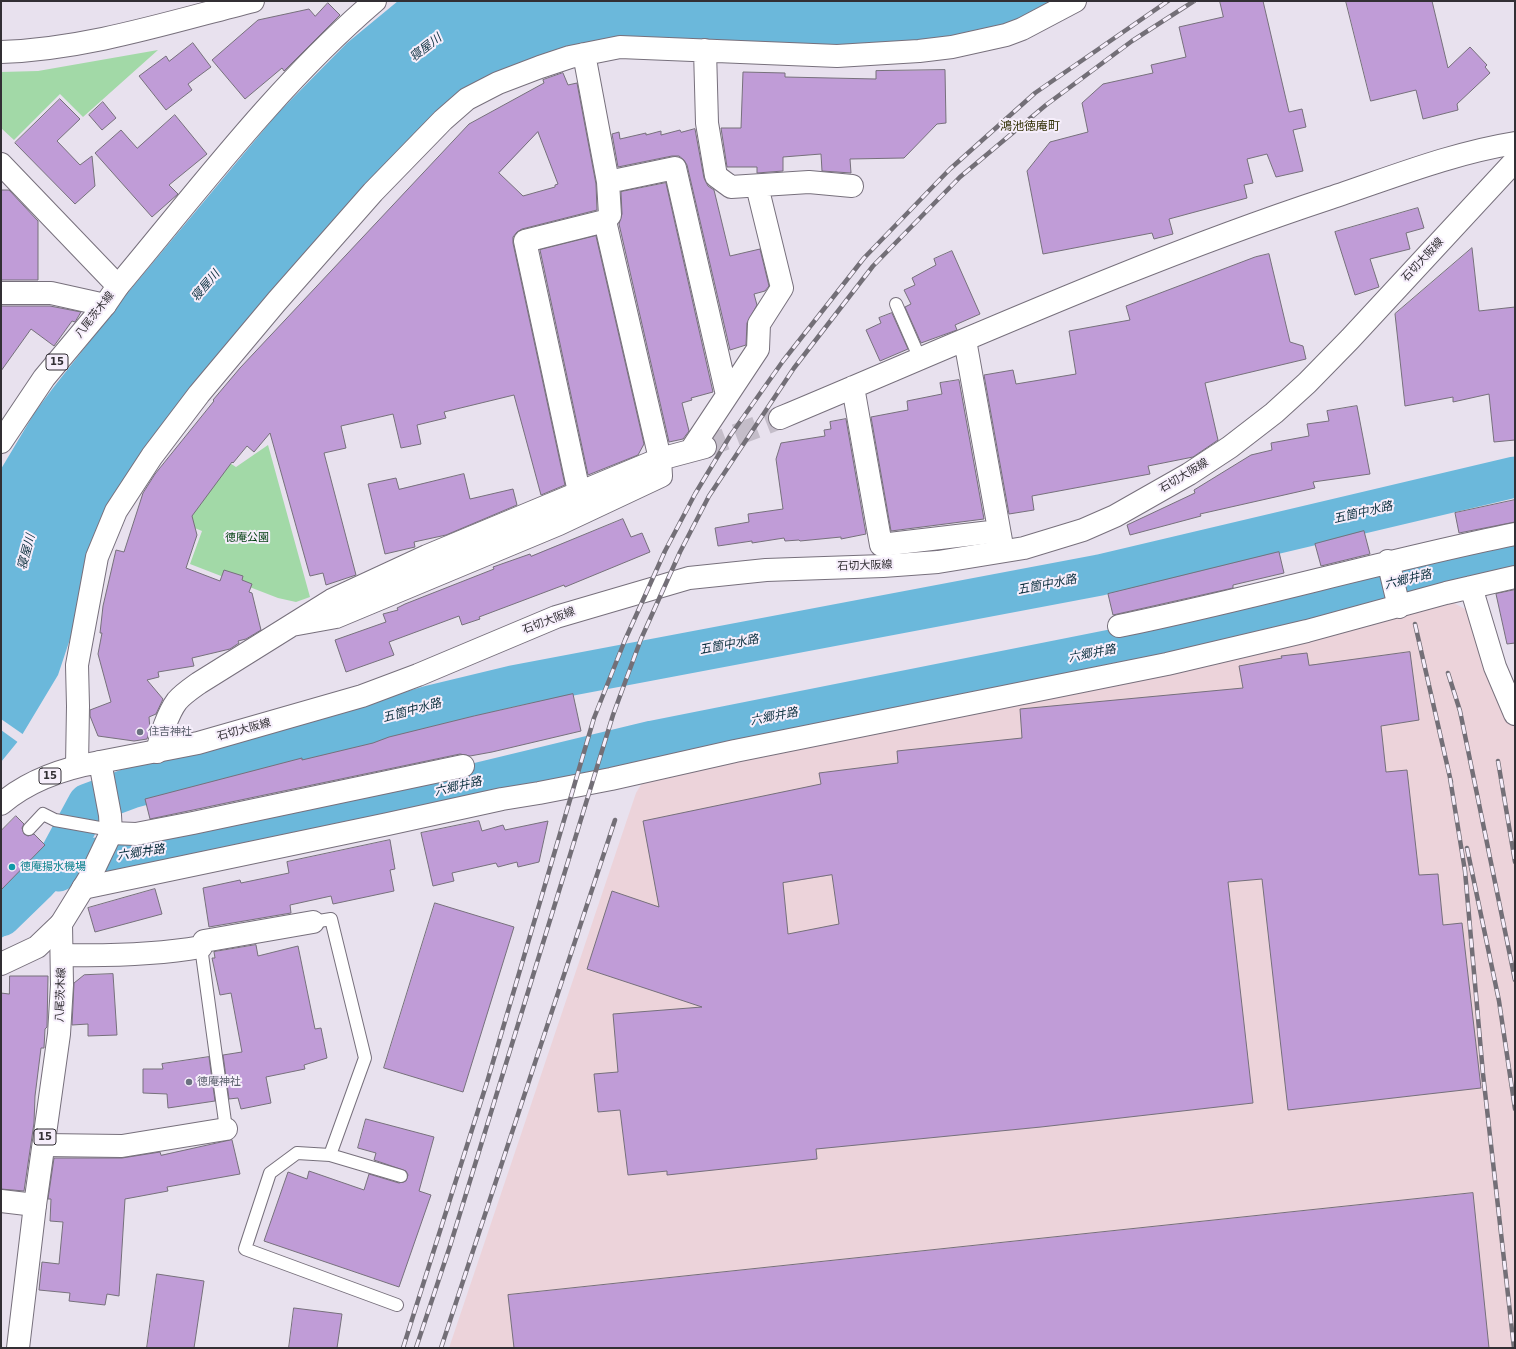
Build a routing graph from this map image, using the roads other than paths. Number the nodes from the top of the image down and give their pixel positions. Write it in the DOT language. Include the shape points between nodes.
graph roads {
  1 [pos="253,1"];
  2 [pos="375,1"];
  3 [pos="1075,1"];
  4 [pos="705,50"];
  5 [pos="1,52"];
  6 [pos="584,54"];
  7 [pos="1515,143"];
  8 [pos="1515,161"];
  9 [pos="1,164"];
  10 [pos="608,182"];
  11 [pos="757,186"];
  12 [pos="852,186"];
  13 [pos="604,221"];
  14 [pos="118,286"];
  15 [pos="1,293"];
  16 [pos="896,304"];
  17 [pos="105,305"];
  18 [pos="965,340"];
  19 [pos="920,359"];
  20 [pos="853,388"];
  21 [pos="727,395"];
  22 [pos="780,418"];
  23 [pos="1,442"];
  24 [pos="660,459"];
  25 [pos="579,492"];
  26 [pos="999,531"];
  27 [pos="1515,534"];
  28 [pos="1004,552"];
  29 [pos="1389,564"];
  30 [pos="1515,577"];
  31 [pos="1471,587"];
  32 [pos="1398,602"];
  33 [pos="292,625"];
  34 [pos="1119,626"];
  35 [pos="1515,714"];
  36 [pos="157,752"];
  37 [pos="77,766"];
  38 [pos="463,766"];
  39 [pos="103,772"];
  40 [pos="2,803"];
  41 [pos="107,828"];
  42 [pos="29,829"];
  43 [pos="87,882"];
  44 [pos="312,922"];
  45 [pos="61,924"];
  46 [pos="201,947"];
  47 [pos="62,955"];
  48 [pos="1,964"];
  49 [pos="226,1129"];
  50 [pos="44,1145"];
  51 [pos="330,1155"];
  52 [pos="402,1176"];
  53 [pos="1,1201"];
  54 [pos="35,1205"];
  55 [pos="397,1305"];
  56 [pos="18,1348"];
  1 -- 5 [label="street" via="80,44"];
  2 -- 14 [label="street" via="274,99"];
  3 -- 4 [label="street" via="1006,35 952,47 837,56"];
  4 -- 6 [label="street" via="620,47"];
  4 -- 11 [label="street" via="707,123 716,176 731,187"];
  6 -- 10 [label="street"];
  6 -- 37 [label="street" via="498,83 467,99 443,120 373,192 277,300 199,394 152,456 116,511 97,556 77,665"];
  7 -- 18 [label="street" via="1470,153 1258,221 1154,261"];
  8 -- 28 [label="street, 石切大阪線" via="1325,365 1247,435 1189,474 1115,516 1064,537"];
  9 -- 14 [label="street, 八尾茨木線"];
  10 -- 13 [label="street" via="610,215"];
  10 -- 21 [label="street" via="675,168"];
  11 -- 12 [label="street" via="809,182"];
  11 -- 21 [label="street" via="782,288 759,324 758,349"];
  13 -- 24 [label="street"];
  13 -- 25 [label="street" via="525,241"];
  14 -- 17 [label="street, 八尾茨木線 / 15"];
  15 -- 17 [label="street" via="51,293"];
  16 -- 19 [label="lane"];
  17 -- 23 [label="street, 八尾茨木線 / 15" via="44,378"];
  18 -- 19 [label="street"];
  18 -- 26 [label="street"];
  19 -- 20 [label="street"];
  20 -- 22 [label="street"];
  20 -- 26 [label="street" via="881,545"];
  21 -- 24 [label="street" via="698,448"];
  24 -- 25 [label="street"];
  24 -- 33 [label="street" via="661,476 559,524 336,617"];
  25 -- 33 [label="street" via="427,556 332,600"];
  26 -- 28 [label="street"];
  27 -- 29 [label="street"];
  28 -- 36 [label="street, 石切大阪線" via="938,562 766,570 688,578 556,617 362,696 260,726"];
  29 -- 32 [label="street"];
  29 -- 34 [label="street" via="1234,602"];
  30 -- 31 [label="street"];
  31 -- 32 [label="street"];
  31 -- 35 [label="street" via="1495,667"];
  32 -- 43 [label="street" via="1307,631 1151,667 611,779 502,798 388,824"];
  33 -- 36 [label="street" via="199,683 180,698 173,708"];
  36 -- 39 [label="street, 石切大阪線"];
  37 -- 39 [label="street, 15"];
  37 -- 40 [label="street, 15" via="17,791"];
  38 -- 41 [label="street" via="136,834"];
  39 -- 41 [label="street"];
  41 -- 42 [label="lane" via="55,820 43,814"];
  41 -- 43 [label="street"];
  43 -- 45 [label="street"];
  44 -- 46 [label="street" via="204,941"];
  44 -- 51 [label="lane" via="331,919 365,1058"];
  45 -- 47 [label="street, 八尾茨木線 / 15"];
  45 -- 48 [label="street" via="37,947"];
  46 -- 47 [label="street" via="150,954"];
  46 -- 49 [label="lane"];
  47 -- 50 [label="street, 八尾茨木線 / 15" via="59,1034"];
  49 -- 50 [label="street" via="122,1146"];
  50 -- 54 [label="street, 八尾茨木線 / 15"];
  51 -- 52 [label="lane"];
  51 -- 55 [label="lane" via="297,1153 270,1173 245,1249"];
  53 -- 54 [label="street"];
  54 -- 56 [label="street, 八尾茨木線 / 15"];
}
